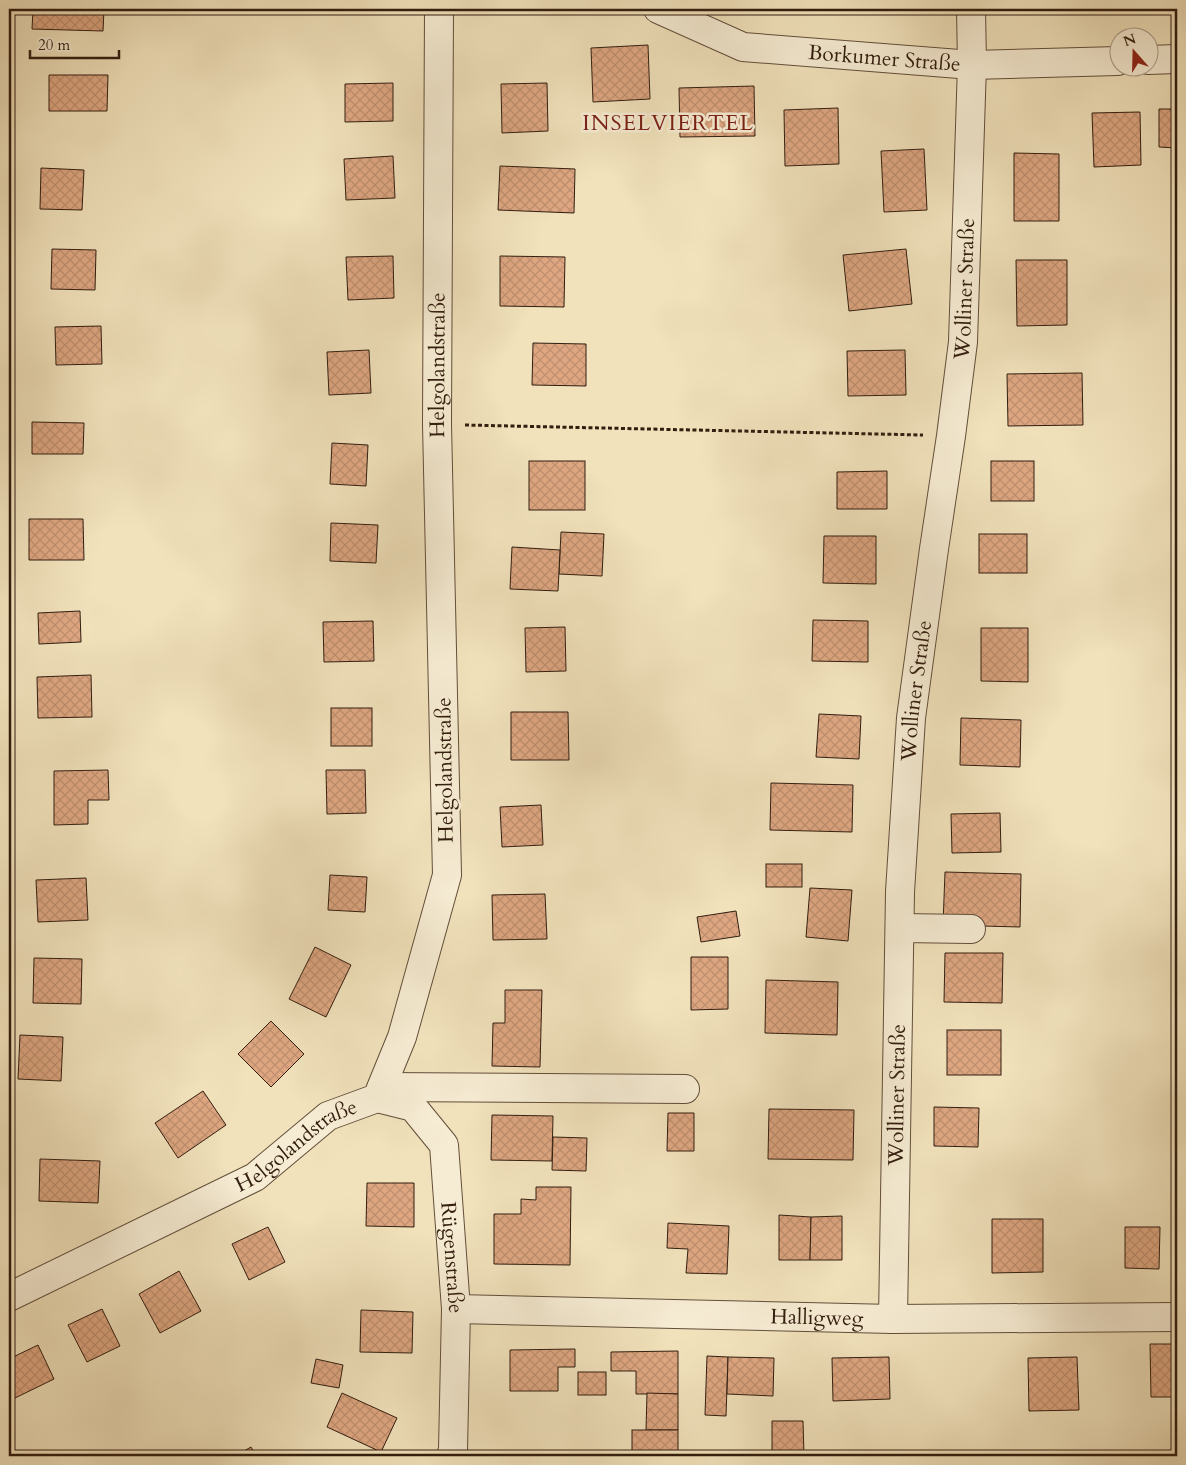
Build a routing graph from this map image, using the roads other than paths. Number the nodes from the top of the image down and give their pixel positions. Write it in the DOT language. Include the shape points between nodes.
graph roads {
  1 [pos="439,9"];
  2 [pos="658,9"];
  3 [pos="971,9"];
  4 [pos="1177,59"];
  5 [pos="1158,60"];
  6 [pos="1108,61"];
  7 [pos="972,65"];
  8 [pos="900,928"];
  9 [pos="971,928"];
  10 [pos="685,1089"];
  11 [pos="380,1093"];
  12 [pos="9,1297"];
  13 [pos="456,1309"];
  14 [pos="1177,1317"];
  15 [pos="893,1320"];
  16 [pos="451,1456"];
  1 -- 11 [label="street, Helgolandstraße" via="437,424 447,875 402,1037"];
  2 -- 7 [label="street, Borkumer Straße" via="743,47"];
  3 -- 7 [label="street, Wolliner Straße"];
  4 -- 5 [label="street"];
  6 -- 7 [label="street, Borkumer Straße"];
  7 -- 8 [label="street, Wolliner Straße" via="963,342 911,718"];
  8 -- 9 [label="street"];
  8 -- 15 [label="street, Wolliner Straße"];
  10 -- 11 [label="street"];
  11 -- 12 [label="street, Helgolandstraße" via="328,1116 255,1177"];
  11 -- 13 [label="street, Rügenstraße" via="413,1107 444,1145"];
  13 -- 15 [label="street, Halligweg"];
  13 -- 16 [label="street, Rügenstraße"];
  14 -- 15 [label="street, Halligweg"];
}
